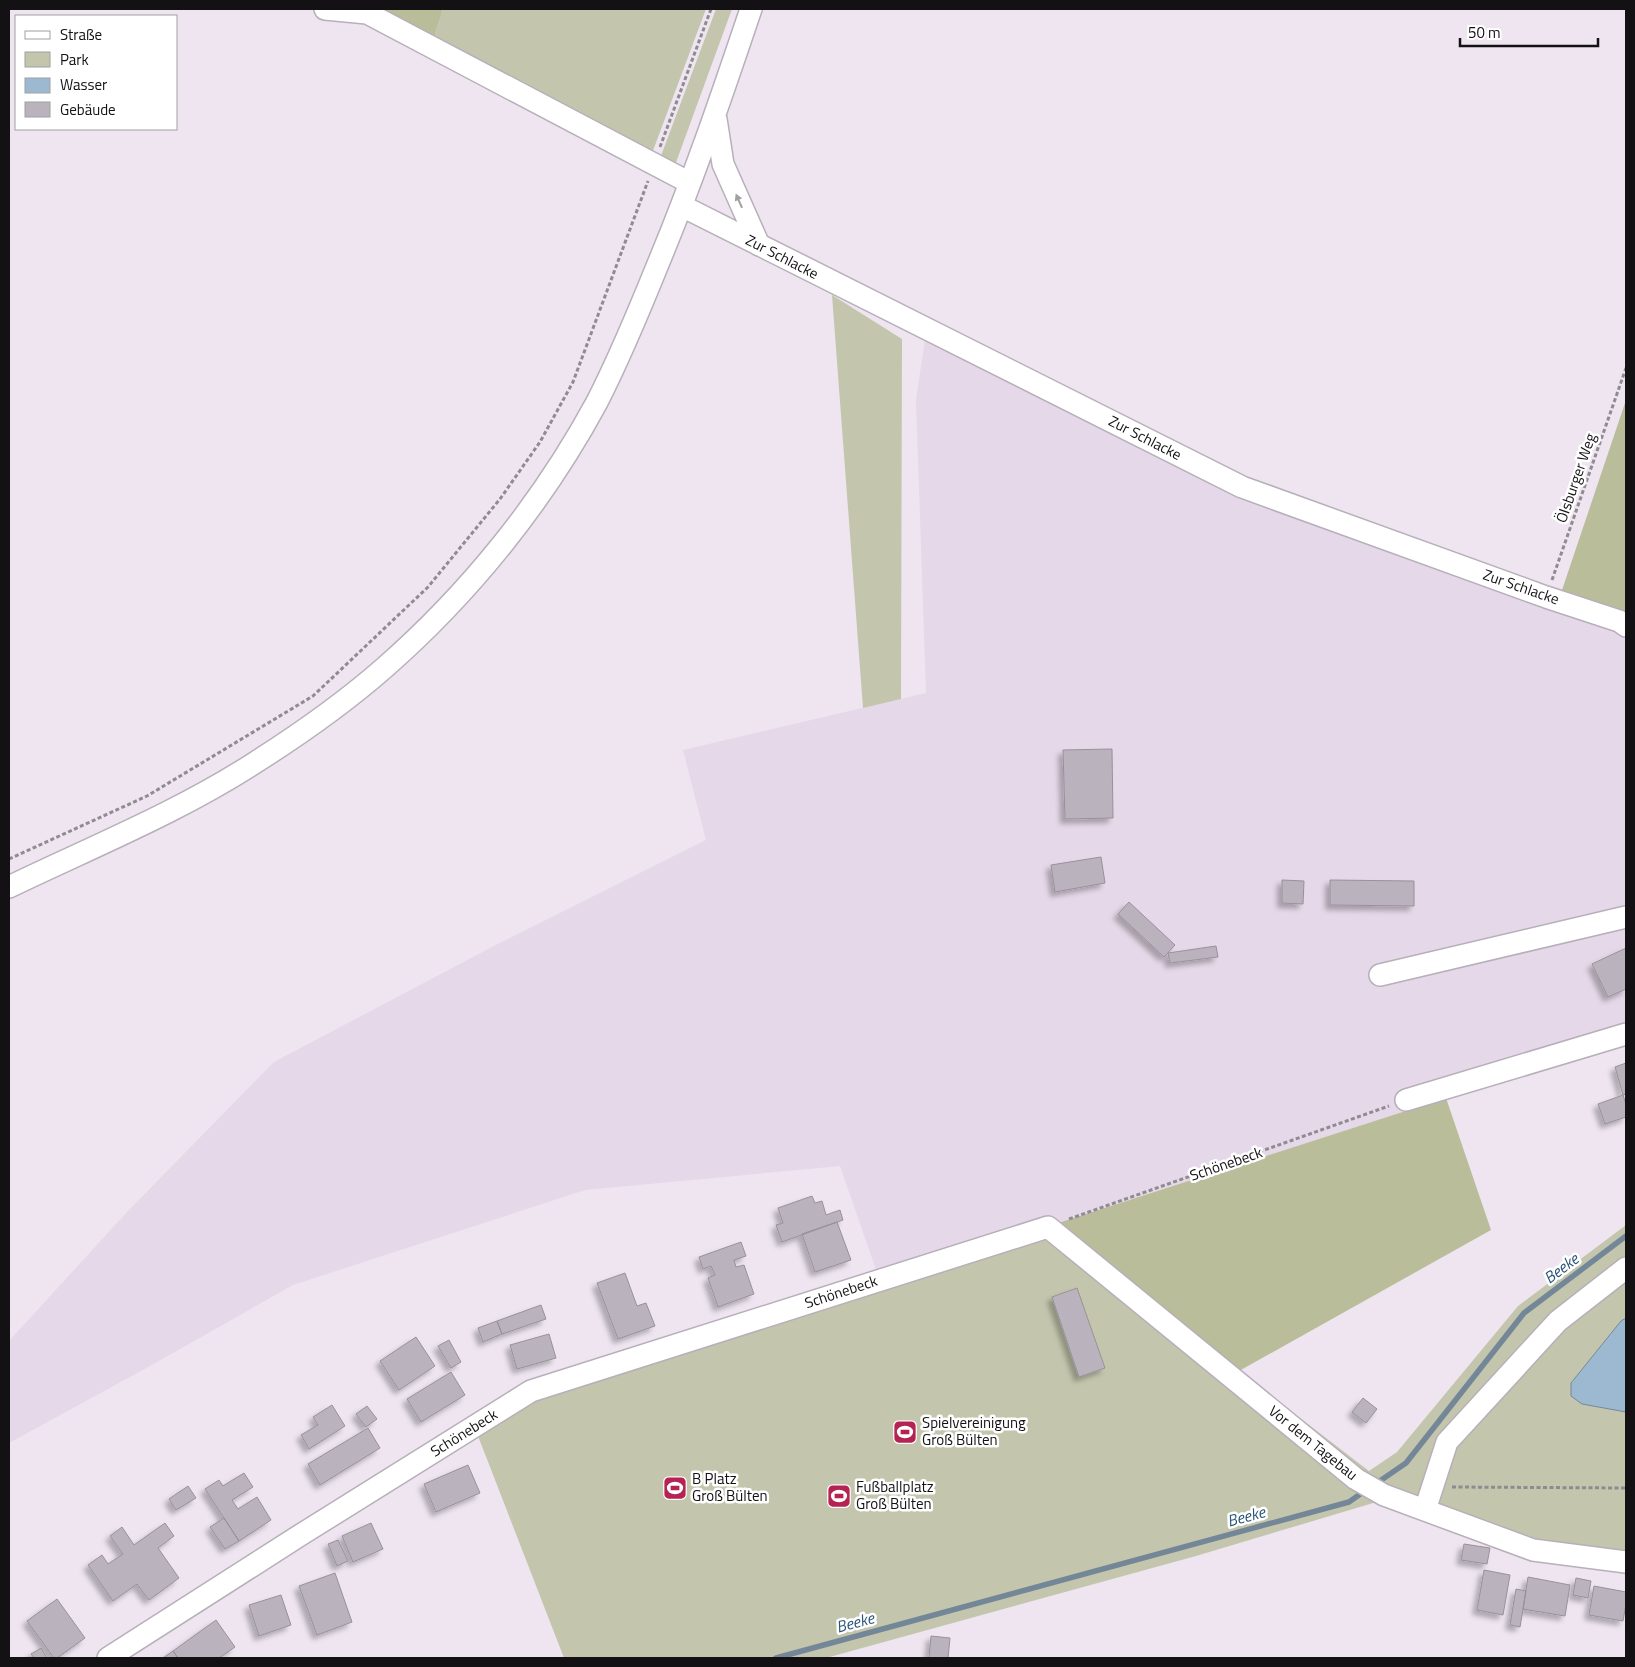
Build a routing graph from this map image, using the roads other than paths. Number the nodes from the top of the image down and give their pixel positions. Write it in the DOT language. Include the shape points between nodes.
graph roads {
  1 [pos="325,9"];
  2 [pos="751,9"];
  3 [pos="715,116"];
  4 [pos="690,183"];
  5 [pos="682,206"];
  6 [pos="759,245"];
  7 [pos="1626,626"];
  8 [pos="9,887"];
  9 [pos="1626,917"];
  10 [pos="1380,976"];
  11 [pos="1626,1034"];
  12 [pos="1406,1100"];
  13 [pos="1048,1227"];
  14 [pos="1626,1268"];
  15 [pos="1425,1510"];
  16 [pos="1626,1562"];
  17 [pos="108,1658"];
  1 -- 4 [label="street" via="368,13"];
  2 -- 3 [label="street"];
  3 -- 4 [label="street"];
  6 -- 3 [label="street, one-way" via="723,164"];
  4 -- 5 [label="street"];
  5 -- 6 [label="street, Zur Schlacke"];
  5 -- 8 [label="street" via="617,362 573,442 494,555 422,633 342,703 254,763 187,802"];
  6 -- 7 [label="street, Zur Schlacke" via="1242,487"];
  9 -- 10 [label="street"];
  11 -- 12 [label="street"];
  13 -- 15 [label="street, Vor dem Tagebau" via="1356,1479 1384,1495"];
  13 -- 17 [label="street, Schönebeck" via="531,1391"];
  14 -- 15 [label="street" via="1558,1321 1447,1442"];
  15 -- 16 [label="street, Vor dem Tagebau" via="1533,1550"];
}
